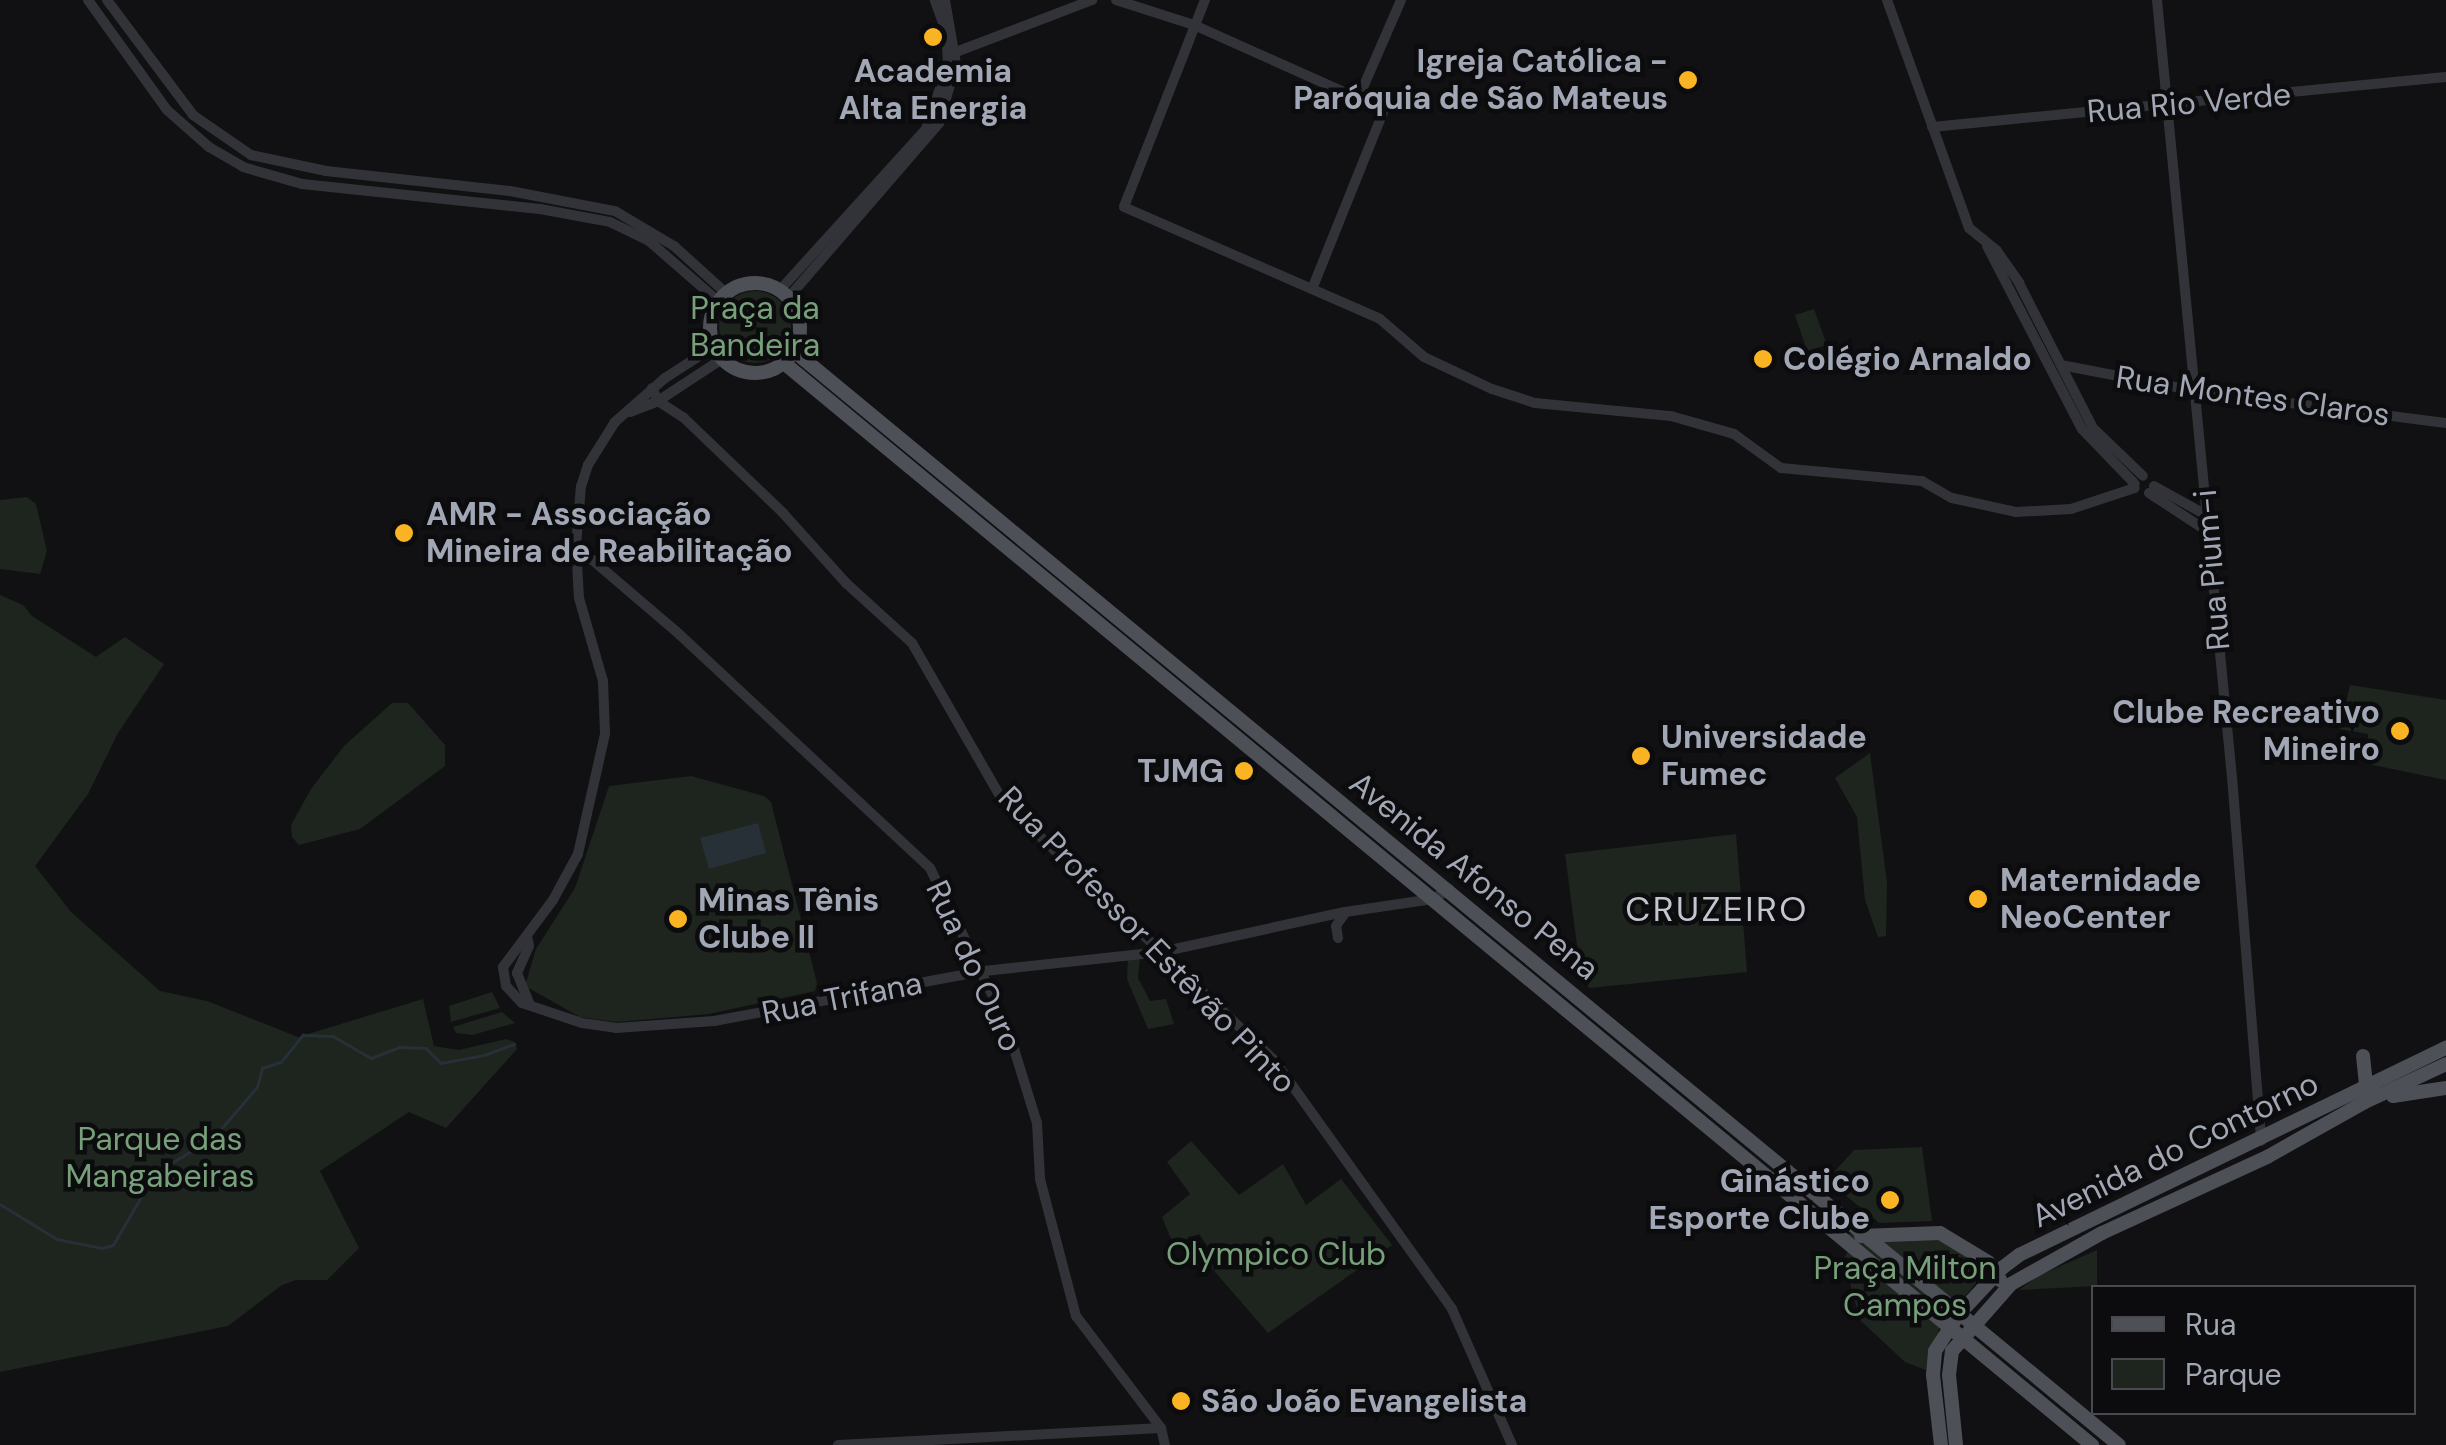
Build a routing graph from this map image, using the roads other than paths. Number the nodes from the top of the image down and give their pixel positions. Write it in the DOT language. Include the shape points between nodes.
graph roads {
  1 [pos="88,0"];
  2 [pos="107,0"];
  3 [pos="936,0"];
  4 [pos="945,0"];
  5 [pos="1092,0"];
  6 [pos="1116,0"];
  7 [pos="1204,0"];
  8 [pos="1401,0"];
  9 [pos="2157,0"];
  10 [pos="1885,2"];
  11 [pos="1194,24"];
  12 [pos="956,52"];
  13 [pos="2446,77"];
  14 [pos="1358,99"];
  15 [pos="2169,104"];
  16 [pos="1932,127"];
  17 [pos="1986,245"];
  18 [pos="1312,290"];
  19 [pos="785,294"];
  20 [pos="722,297"];
  21 [pos="718,353"];
  22 [pos="789,357"];
  23 [pos="2060,365"];
  24 [pos="652,388"];
  25 [pos="2196,391"];
  26 [pos="658,401"];
  27 [pos="624,414"];
  28 [pos="2446,423"];
  29 [pos="2143,487"];
  30 [pos="2206,515"];
  31 [pos="2207,531"];
  32 [pos="576,546"];
  33 [pos="593,561"];
  34 [pos="577,570"];
  35 [pos="1317,794"];
  36 [pos="1449,889"];
  37 [pos="1433,900"];
  38 [pos="1345,912"];
  39 [pos="1338,938"];
  40 [pos="1161,952"];
  41 [pos="984,971"];
  42 [pos="2446,1048"];
  43 [pos="2363,1056"];
  44 [pos="2426,1058"];
  45 [pos="2444,1068"];
  46 [pos="2446,1088"];
  47 [pos="2366,1094"];
  48 [pos="2261,1141"];
  49 [pos="1836,1230"];
  50 [pos="1864,1237"];
  51 [pos="1998,1271"];
  52 [pos="2011,1284"];
  53 [pos="1954,1320"];
  54 [pos="1972,1324"];
  55 [pos="1962,1338"];
  56 [pos="2104,1415"];
  57 [pos="2093,1426"];
  58 [pos="1162,1428"];
  59 [pos="838,1445"];
  60 [pos="1165,1445"];
  61 [pos="1512,1445"];
  62 [pos="1941,1445"];
  63 [pos="1956,1445"];
  64 [pos="2092,1445"];
  65 [pos="2119,1445"];
  1 -- 20 [label="street" via="167,110 244,167 302,184 610,222 649,242"];
  2 -- 20 [label="street" via="193,115 251,154 326,172 510,191 615,212 674,246"];
  3 -- 19 [label="street" via="948,65 926,129"];
  4 -- 12 [label="street"];
  5 -- 12 [label="street"];
  6 -- 11 [label="street"];
  7 -- 11 [label="street"];
  8 -- 14 [label="street"];
  9 -- 15 [label="street, Rua Pium-i"];
  10 -- 16 [label="street"];
  11 -- 14 [label="street"];
  11 -- 18 [label="street" via="1124,207"];
  12 -- 19 [label="street" via="940,122"];
  13 -- 15 [label="street, Rua Rio Verde"];
  14 -- 18 [label="street" via="1384,110"];
  15 -- 16 [label="street, Rua Rio Verde"];
  15 -- 25 [label="street, Rua Pium-i"];
  16 -- 17 [label="street" via="1969,228"];
  17 -- 23 [label="street" via="1998,251 2018,283"];
  17 -- 29 [label="street" via="2082,429"];
  18 -- 29 [label="street" via="1380,319 1424,357 1492,389 1534,402 1718,426 1781,468 1922,480 1968,503 2016,512 2070,509"];
  19 -- 20 [label="main road" via="753,282"];
  19 -- 22 [label="main road" via="801,329"];
  20 -- 21 [label="main road" via="710,323"];
  21 -- 22 [label="main road" via="747,373 767,372"];
  21 -- 24 [label="street"];
  21 -- 26 [label="street"];
  22 -- 35 [label="main road, Avenida Afonso Pena"];
  23 -- 25 [label="street, Rua Montes Claros"];
  23 -- 29 [label="street" via="2092,428"];
  24 -- 26 [label="street, Rua Professor Estêvão Pinto"];
  24 -- 27 [label="street"];
  25 -- 28 [label="street, Rua Montes Claros"];
  25 -- 30 [label="street, Rua Pium-i"];
  26 -- 27 [label="street"];
  26 -- 40 [label="street, Rua Professor Estêvão Pinto" via="784,513 846,584 912,643 1003,801"];
  27 -- 32 [label="street" via="588,465"];
  29 -- 30 [label="street"];
  29 -- 31 [label="street"];
  30 -- 31 [label="street, Rua Pium-i"];
  31 -- 48 [label="street, Rua Pium-i"];
  32 -- 33 [label="street, Rua do Ouro"];
  32 -- 34 [label="street"];
  33 -- 34 [label="street"];
  33 -- 41 [label="street, Rua do Ouro" via="930,868"];
  34 -- 41 [label="street, Rua Trifana" via="602,681 605,734 578,854 528,936 517,973 529,1002 616,1028 714,1021"];
  35 -- 36 [label="main road, Avenida Afonso Pena"];
  35 -- 37 [label="main road, Avenida Afonso Pena"];
  36 -- 37 [label="street"];
  36 -- 50 [label="main road, Avenida Afonso Pena"];
  37 -- 38 [label="street, Rua Trifana"];
  37 -- 49 [label="main road, Avenida Afonso Pena"];
  38 -- 39 [label="street"];
  38 -- 40 [label="street, Rua Trifana"];
  40 -- 41 [label="street, Rua Trifana"];
  40 -- 61 [label="street, Rua Professor Estêvão Pinto" via="1290,1079 1452,1309"];
  41 -- 58 [label="street, Rua do Ouro" via="1037,1124 1040,1179 1076,1316"];
  42 -- 44 [label="main road, Avenida do Contorno"];
  43 -- 47 [label="main road"];
  44 -- 45 [label="street"];
  44 -- 47 [label="main road, Avenida do Contorno"];
  45 -- 47 [label="main road, Avenida do Contorno"];
  46 -- 47 [label="main road"];
  47 -- 48 [label="main road, Avenida do Contorno"];
  47 -- 52 [label="main road, Avenida do Contorno" via="2268,1157 2102,1233"];
  48 -- 51 [label="main road, Avenida do Contorno" via="2019,1255"];
  49 -- 50 [label="main road"];
  49 -- 53 [label="main road, Avenida Afonso Pena"];
  50 -- 51 [label="main road" via="1940,1233"];
  50 -- 53 [label="main road, Avenida Afonso Pena"];
  51 -- 52 [label="main road"];
  51 -- 53 [label="main road, Avenida do Contorno"];
  52 -- 54 [label="main road, Avenida do Contorno"];
  53 -- 54 [label="main road, Avenida Afonso Pena"];
  53 -- 55 [label="main road, Avenida Afonso Pena"];
  53 -- 62 [label="main road, Avenida do Contorno" via="1935,1351"];
  54 -- 55 [label="main road, Avenida do Contorno"];
  54 -- 57 [label="main road, Avenida Afonso Pena"];
  55 -- 63 [label="main road, Avenida do Contorno" via="1952,1351 1949,1375"];
  55 -- 64 [label="main road, Avenida Afonso Pena"];
  56 -- 57 [label="main road"];
  57 -- 65 [label="main road, Avenida Afonso Pena"];
  58 -- 59 [label="street"];
  58 -- 60 [label="street, Rua do Ouro"];
}
